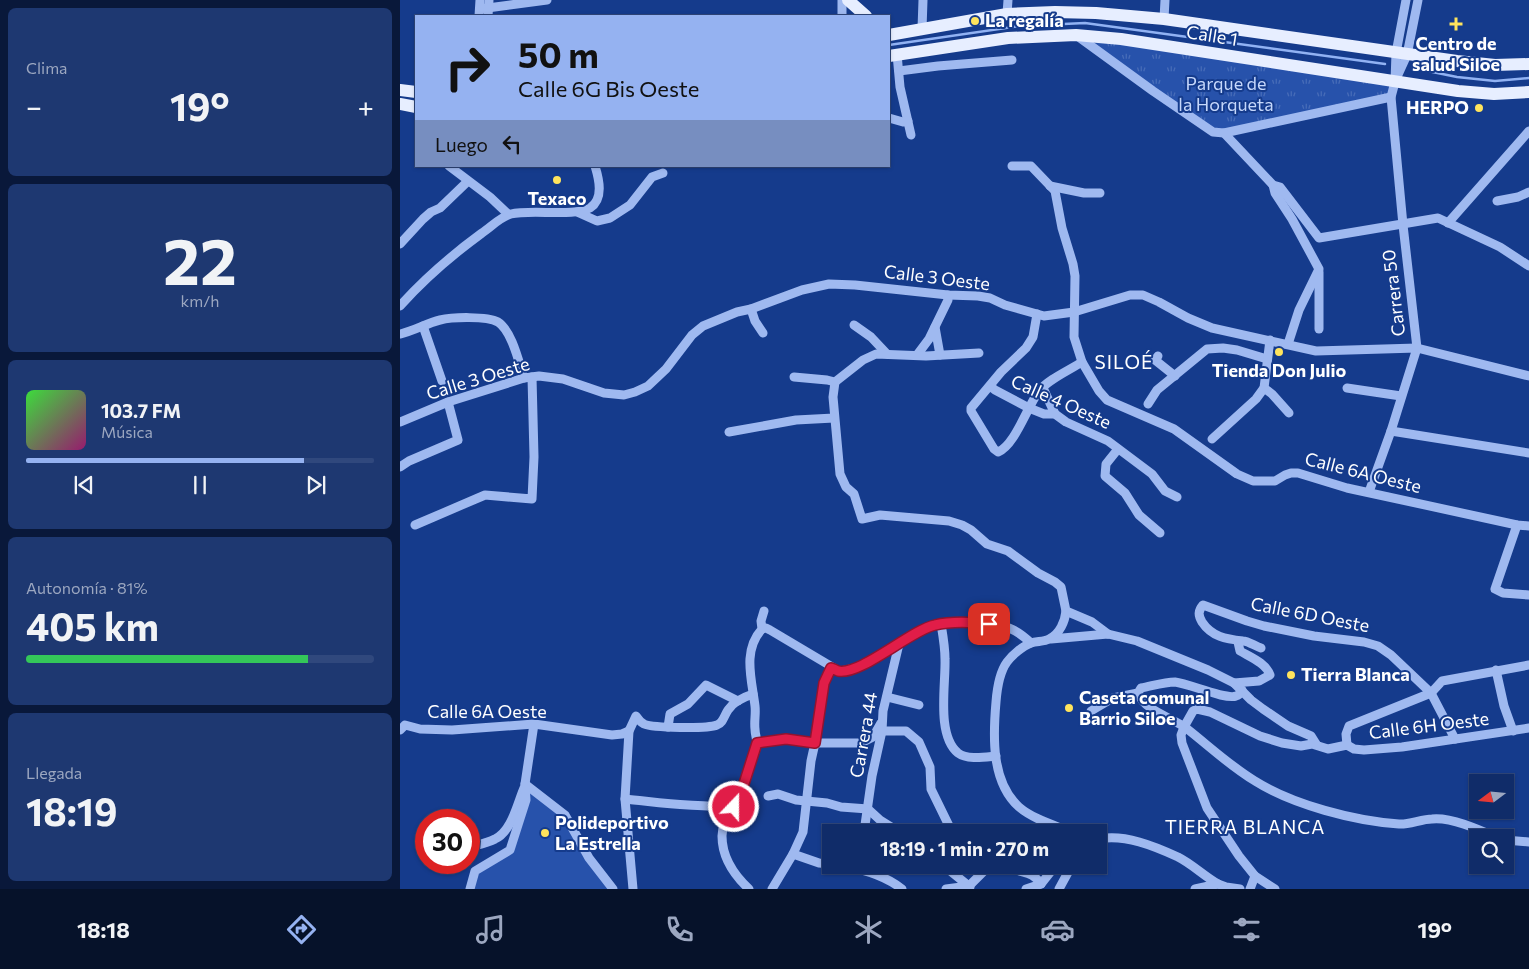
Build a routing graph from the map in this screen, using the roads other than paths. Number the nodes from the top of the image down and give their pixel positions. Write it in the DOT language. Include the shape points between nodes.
graph roads {
  1 [pos="546,0"];
  2 [pos="842,0"];
  3 [pos="848,0"];
  4 [pos="923,0"];
  5 [pos="1008,0"];
  6 [pos="1165,0"];
  7 [pos="1406,0"];
  8 [pos="1418,0"];
  9 [pos="484,8"];
  10 [pos="1007,14"];
  11 [pos="842,15"];
  12 [pos="865,15"];
  13 [pos="1164,19"];
  14 [pos="922,29"];
  15 [pos="891,33"];
  16 [pos="1076,35"];
  17 [pos="1402,54"];
  18 [pos="893,55"];
  19 [pos="1012,60"];
  20 [pos="1529,64"];
  21 [pos="899,71"];
  22 [pos="1395,82"];
  23 [pos="400,90"];
  24 [pos="415,92"];
  25 [pos="1529,92"];
  26 [pos="1391,97"];
  27 [pos="400,104"];
  28 [pos="415,107"];
  29 [pos="890,118"];
  30 [pos="908,121"];
  31 [pos="1529,131"];
  32 [pos="1224,133"];
  33 [pos="912,135"];
  34 [pos="1012,166"];
  35 [pos="449,167"];
  36 [pos="595,167"];
  37 [pos="663,173"];
  38 [pos="467,182"];
  39 [pos="1273,185"];
  40 [pos="1050,186"];
  41 [pos="1529,192"];
  42 [pos="1100,194"];
  43 [pos="1497,201"];
  44 [pos="577,212"];
  45 [pos="508,214"];
  46 [pos="1448,223"];
  47 [pos="1403,225"];
  48 [pos="400,244"];
  49 [pos="1529,265"];
  50 [pos="1319,270"];
  51 [pos="948,295"];
  52 [pos="400,306"];
  53 [pos="751,309"];
  54 [pos="1074,312"];
  55 [pos="1037,314"];
  56 [pos="854,325"];
  57 [pos="423,326"];
  58 [pos="935,327"];
  59 [pos="1319,329"];
  60 [pos="763,333"];
  61 [pos="400,334"];
  62 [pos="1244,335"];
  63 [pos="1270,340"];
  64 [pos="1288,344"];
  65 [pos="1417,348"];
  66 [pos="1240,351"];
  67 [pos="979,353"];
  68 [pos="888,354"];
  69 [pos="917,355"];
  70 [pos="940,355"];
  71 [pos="1158,356"];
  72 [pos="1268,359"];
  73 [pos="1082,362"];
  74 [pos="1175,376"];
  75 [pos="1529,376"];
  76 [pos="794,377"];
  77 [pos="528,378"];
  78 [pos="442,381"];
  79 [pos="835,382"];
  80 [pos="990,386"];
  81 [pos="1043,388"];
  82 [pos="1264,388"];
  83 [pos="1347,388"];
  84 [pos="1401,396"];
  85 [pos="448,402"];
  86 [pos="1148,404"];
  87 [pos="1029,408"];
  88 [pos="1289,413"];
  89 [pos="1055,414"];
  90 [pos="834,418"];
  91 [pos="400,422"];
  92 [pos="1391,431"];
  93 [pos="729,432"];
  94 [pos="1212,439"];
  95 [pos="1118,449"];
  96 [pos="1529,452"];
  97 [pos="400,467"];
  98 [pos="1369,492"];
  99 [pos="1177,497"];
  100 [pos="415,525"];
  101 [pos="1517,525"];
  102 [pos="1529,526"];
  103 [pos="1160,533"];
  104 [pos="1529,595"];
  105 [pos="764,611"];
  106 [pos="1066,611"];
  107 [pos="942,624"];
  108 [pos="762,629"];
  109 [pos="1108,634"];
  110 [pos="1051,639"];
  111 [pos="1238,642"];
  112 [pos="1031,643"];
  113 [pos="899,644"];
  114 [pos="1261,648"];
  115 [pos="1529,665"];
  116 [pos="831,668"];
  117 [pos="1496,670"];
  118 [pos="1234,683"];
  119 [pos="1242,690"];
  120 [pos="1138,693"];
  121 [pos="1431,693"];
  122 [pos="753,694"];
  123 [pos="886,697"];
  124 [pos="738,701"];
  125 [pos="920,705"];
  126 [pos="1091,711"];
  127 [pos="534,724"];
  128 [pos="403,727"];
  129 [pos="668,727"];
  130 [pos="882,727"];
  131 [pos="1184,727"];
  132 [pos="1529,728"];
  133 [pos="629,730"];
  134 [pos="1513,731"];
  135 [pos="1455,739"];
  136 [pos="815,743"];
  137 [pos="1316,744"];
  138 [pos="1347,745"];
  139 [pos="756,747"];
  140 [pos="996,756"];
  141 [pos="525,784"];
  142 [pos="768,796"];
  143 [pos="625,799"];
  144 [pos="807,800"];
  145 [pos="868,809"];
  146 [pos="731,811"];
  147 [pos="865,824"];
  148 [pos="886,824"];
  149 [pos="948,824"];
  150 [pos="1054,824"];
  151 [pos="1474,829"];
  152 [pos="1107,837"];
  153 [pos="1514,841"];
  154 [pos="1529,842"];
  155 [pos="480,844"];
  156 [pos="793,854"];
  157 [pos="822,862"];
  158 [pos="876,874"];
  159 [pos="954,874"];
  160 [pos="980,874"];
  161 [pos="1030,874"];
  162 [pos="1049,874"];
  163 [pos="1067,874"];
  164 [pos="1255,876"];
  165 [pos="1041,884"];
  166 [pos="1218,884"];
  167 [pos="968,885"];
  168 [pos="470,889"];
  169 [pos="613,889"];
  170 [pos="633,889"];
  171 [pos="749,889"];
  172 [pos="772,889"];
  173 [pos="902,889"];
  174 [pos="946,889"];
  175 [pos="1026,889"];
  176 [pos="1059,889"];
  177 [pos="1195,889"];
  178 [pos="1238,889"];
  179 [pos="1250,889"];
  180 [pos="1275,889"];
  1 -- 9 [label="street"];
  2 -- 11 [label="street"];
  3 -- 12 [label="main road"];
  4 -- 14 [label="street"];
  5 -- 10 [label="street"];
  6 -- 13 [label="street"];
  7 -- 17 [label="street, Carrera 50"];
  8 -- 17 [label="street, Carrera 50"];
  10 -- 13 [label="main road, Calle 1" via="1096,13"];
  10 -- 14 [label="main road, Calle 1"];
  13 -- 17 [label="main road, Calle 1"];
  14 -- 15 [label="main road, Calle 1"];
  16 -- 18 [label="main road, Calle 1" via="1008,38"];
  16 -- 22 [label="main road, Calle 1" via="1121,39"];
  16 -- 32 [label="street" via="1214,132"];
  17 -- 20 [label="main road, Calle 1" via="1495,65"];
  17 -- 22 [label="street, Carrera 50"];
  18 -- 21 [label="street"];
  19 -- 21 [label="street"];
  21 -- 30 [label="street"];
  22 -- 25 [label="main road, Calle 1" via="1494,94"];
  22 -- 26 [label="street, Carrera 50"];
  23 -- 24 [label="main road"];
  26 -- 32 [label="street"];
  26 -- 47 [label="street, Carrera 50"];
  27 -- 28 [label="main road"];
  29 -- 30 [label="street"];
  30 -- 33 [label="street"];
  31 -- 46 [label="street"];
  32 -- 39 [label="street"];
  34 -- 40 [label="street" via="1030,166"];
  35 -- 38 [label="street"];
  36 -- 44 [label="street" via="600,185 597,199 588,209"];
  37 -- 44 [label="street" via="652,177 630,205 610,218 597,221"];
  38 -- 45 [label="street"];
  38 -- 48 [label="street" via="440,208 423,219"];
  39 -- 47 [label="street" via="1280,187 1320,238"];
  39 -- 50 [label="street" via="1274,193"];
  40 -- 42 [label="street"];
  40 -- 54 [label="street, Calle 6A Oeste" via="1055,191 1073,264"];
  41 -- 43 [label="street"];
  44 -- 45 [label="street"];
  45 -- 52 [label="street" via="449,258"];
  46 -- 47 [label="street" via="1433,218"];
  46 -- 49 [label="street" via="1500,247"];
  47 -- 65 [label="street, Carrera 50"];
  50 -- 59 [label="street"];
  50 -- 64 [label="street" via="1299,310"];
  51 -- 53 [label="street, Calle 3 Oeste" via="829,284 802,290"];
  51 -- 55 [label="street, Calle 3 Oeste" via="990,298"];
  51 -- 58 [label="street"];
  53 -- 60 [label="street"];
  53 -- 77 [label="street, Calle 3 Oeste" via="720,318 697,330 666,369 648,386 635,392 624,395 604,393 564,379"];
  54 -- 55 [label="street, Calle 3 Oeste"];
  54 -- 62 [label="street, Calle 3 Oeste" via="1130,295 1143,295 1212,328"];
  54 -- 73 [label="street, Calle 6A Oeste" via="1074,337"];
  55 -- 80 [label="street" via="1033,338"];
  56 -- 68 [label="street"];
  57 -- 61 [label="street"];
  57 -- 77 [label="street" via="457,317 498,322 508,334"];
  57 -- 78 [label="street"];
  58 -- 69 [label="street"];
  58 -- 70 [label="street"];
  62 -- 63 [label="street, Calle 3 Oeste"];
  62 -- 66 [label="street"];
  63 -- 64 [label="street, Calle 3 Oeste"];
  63 -- 72 [label="street"];
  64 -- 65 [label="street, Calle 3 Oeste" via="1316,350"];
  65 -- 75 [label="street, Calle 3 Oeste"];
  65 -- 84 [label="street, Carrera 50"];
  66 -- 72 [label="street"];
  66 -- 74 [label="street" via="1207,349"];
  67 -- 70 [label="street"];
  68 -- 69 [label="street"];
  68 -- 79 [label="street" via="870,356"];
  69 -- 70 [label="street"];
  71 -- 74 [label="street" via="1155,360"];
  72 -- 82 [label="street"];
  73 -- 81 [label="street"];
  73 -- 98 [label="street, Calle 6A Oeste" via="1107,400 1174,429 1237,474 1261,482 1298,473"];
  74 -- 86 [label="street" via="1157,390"];
  76 -- 79 [label="street"];
  77 -- 85 [label="street, Calle 3 Oeste"];
  77 -- 100 [label="street" via="534,457 532,499 485,496"];
  79 -- 90 [label="street"];
  80 -- 87 [label="street, Calle 4 Oeste"];
  80 -- 87 [label="street" via="970,410 998,452 1013,437"];
  81 -- 87 [label="street"];
  81 -- 89 [label="street"];
  82 -- 88 [label="street"];
  82 -- 94 [label="street"];
  83 -- 84 [label="street"];
  84 -- 92 [label="street, Carrera 50"];
  85 -- 91 [label="street, Calle 3 Oeste"];
  85 -- 97 [label="street" via="458,440"];
  87 -- 89 [label="street, Calle 4 Oeste"];
  89 -- 95 [label="street, Calle 4 Oeste"];
  90 -- 93 [label="street" via="796,420"];
  90 -- 106 [label="street" via="840,474 846,487 854,494 862,519 880,515 962,525 987,544 1008,550 1055,582 1061,587"];
  92 -- 96 [label="street"];
  92 -- 98 [label="street, Carrera 50"];
  95 -- 99 [label="street, Calle 4 Oeste"];
  95 -- 103 [label="street" via="1106,464 1105,476 1125,493 1139,515"];
  98 -- 101 [label="street, Calle 6A Oeste"];
  101 -- 102 [label="street, Calle 6A Oeste"];
  101 -- 104 [label="street" via="1495,589 1503,593"];
  105 -- 108 [label="street"];
  106 -- 109 [label="street" via="1092,622"];
  106 -- 110 [label="street" via="1060,630"];
  107 -- 112 [label="street" via="974,622 1015,629"];
  107 -- 113 [label="street" via="925,628"];
  107 -- 140 [label="street" via="948,738 964,756"];
  108 -- 116 [label="street" via="770,630"];
  108 -- 122 [label="street" via="750,653"];
  109 -- 110 [label="street"];
  109 -- 118 [label="street" via="1137,641"];
  110 -- 112 [label="street"];
  111 -- 114 [label="street"];
  111 -- 118 [label="street" via="1240,651 1256,659 1269,670 1270,675 1259,681"];
  111 -- 121 [label="street, Calle 6D Oeste" via="1215,636 1208,630 1198,615 1203,605 1264,626 1378,646"];
  112 -- 140 [label="street" via="1006,663 1001,673 994,725"];
  113 -- 116 [label="street" via="848,671"];
  113 -- 123 [label="street, Carrera 44"];
  115 -- 117 [label="street"];
  116 -- 136 [label="street" via="824,683"];
  117 -- 121 [label="street" via="1442,681"];
  117 -- 134 [label="street"];
  118 -- 119 [label="street"];
  119 -- 120 [label="street" via="1239,695 1227,697 1184,684 1166,683 1141,688"];
  119 -- 137 [label="street" via="1288,726 1311,736"];
  120 -- 126 [label="street" via="1113,698"];
  120 -- 131 [label="street" via="1148,706"];
  121 -- 135 [label="street"];
  121 -- 138 [label="street" via="1349,726"];
  122 -- 124 [label="street"];
  122 -- 139 [label="street"];
  123 -- 125 [label="street"];
  123 -- 130 [label="street, Carrera 44"];
  124 -- 129 [label="street" via="714,726"];
  124 -- 129 [label="street" via="706,685 688,704 670,714"];
  127 -- 128 [label="street, Calle 6A Oeste" via="452,730"];
  127 -- 133 [label="street, Calle 6A Oeste" via="612,735"];
  127 -- 141 [label="street"];
  129 -- 133 [label="street" via="643,724 636,716"];
  130 -- 136 [label="street" via="861,743"];
  130 -- 145 [label="street, Carrera 44"];
  130 -- 149 [label="street" via="906,731 920,742 930,767 931,789"];
  131 -- 137 [label="street, Calle 6H Oeste" via="1193,711 1197,710 1210,712 1282,743"];
  131 -- 151 [label="street" via="1255,782 1281,795 1348,817 1402,825 1434,818"];
  131 -- 164 [label="street" via="1182,743 1207,808"];
  132 -- 134 [label="street, Calle 6H Oeste"];
  133 -- 143 [label="street"];
  134 -- 135 [label="street, Calle 6H Oeste"];
  135 -- 138 [label="street, Calle 6H Oeste" via="1364,750"];
  136 -- 139 [label="street" via="786,739"];
  136 -- 144 [label="street"];
  137 -- 138 [label="street, Calle 6H Oeste" via="1328,749"];
  139 -- 146 [label="street" via="738,801"];
  140 -- 150 [label="street" via="1006,790 1020,808"];
  141 -- 155 [label="street" via="503,832 496,839"];
  141 -- 168 [label="street" via="526,800 510,850 475,871"];
  141 -- 169 [label="street" via="565,815 589,858"];
  142 -- 144 [label="street" via="778,794"];
  143 -- 146 [label="street" via="704,805"];
  143 -- 170 [label="street"];
  144 -- 145 [label="street"];
  144 -- 156 [label="street" via="802,832"];
  145 -- 147 [label="street, Carrera 44"];
  145 -- 148 [label="street"];
  146 -- 171 [label="street" via="724,824 724,852 729,865"];
  152 -- 166 [label="street" via="1128,839 1178,857"];
  153 -- 154 [label="street"];
  156 -- 157 [label="street"];
  156 -- 172 [label="street"];
  158 -- 173 [label="street"];
  159 -- 167 [label="street"];
  160 -- 167 [label="street"];
  161 -- 165 [label="street"];
  162 -- 165 [label="street"];
  163 -- 176 [label="street"];
  164 -- 179 [label="street"];
  164 -- 180 [label="street"];
  165 -- 175 [label="street"];
  166 -- 177 [label="street"];
  166 -- 178 [label="street"];
  167 -- 174 [label="street"];
}
